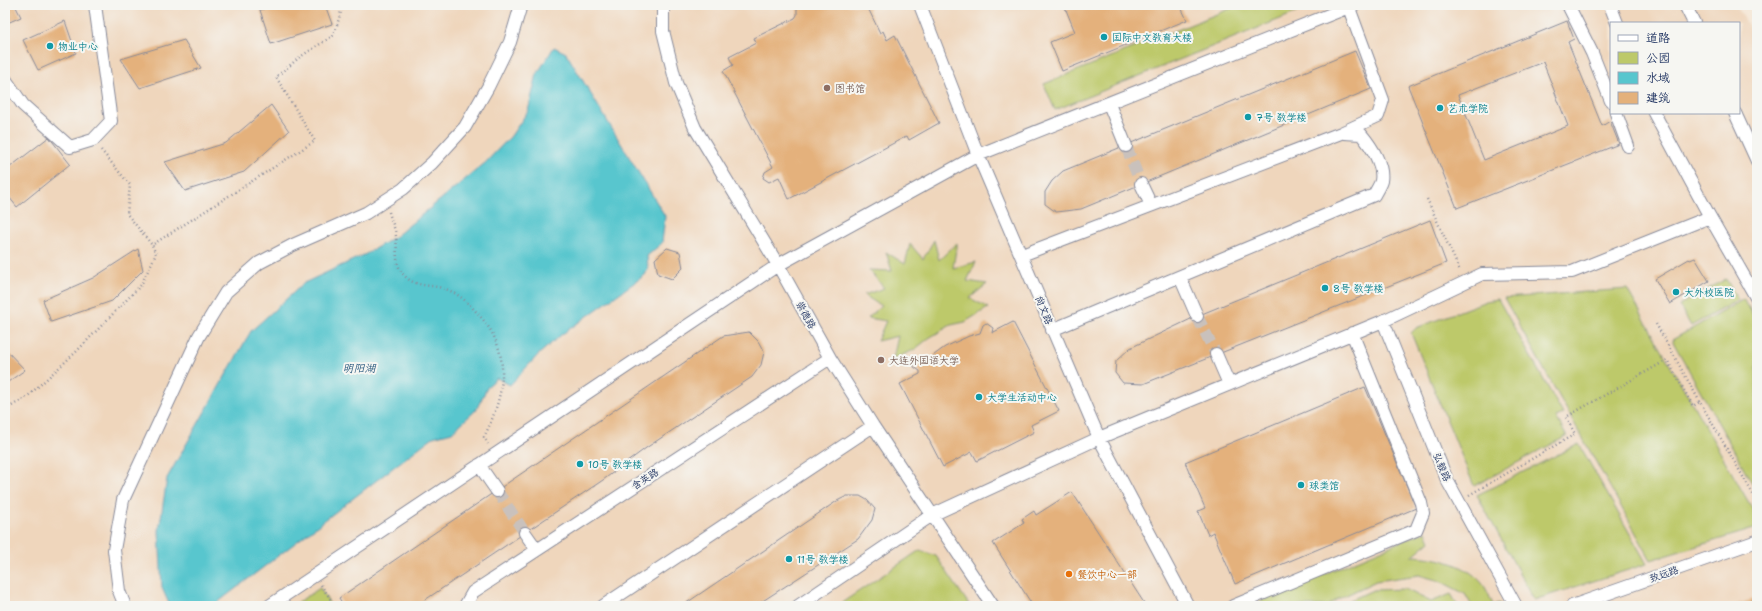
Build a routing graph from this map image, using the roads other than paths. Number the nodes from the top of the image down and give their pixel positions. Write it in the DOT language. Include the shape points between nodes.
graph roads {
  1 [pos="95,5"];
  2 [pos="521,5"];
  3 [pos="663,5"];
  4 [pos="920,5"];
  5 [pos="1568,5"];
  6 [pos="1610,5"];
  7 [pos="1685,5"];
  8 [pos="1351,7"];
  9 [pos="1617,22"];
  10 [pos="1694,22"];
  11 [pos="5,79"];
  12 [pos="1610,98"];
  13 [pos="1109,104"];
  14 [pos="1616,114"];
  15 [pos="1655,114"];
  16 [pos="1735,114"];
  17 [pos="1341,133"];
  18 [pos="1126,146"];
  19 [pos="1628,146"];
  20 [pos="978,155"];
  21 [pos="1757,161"];
  22 [pos="1141,184"];
  23 [pos="1151,205"];
  24 [pos="1710,217"];
  25 [pos="1022,255"];
  26 [pos="778,265"];
  27 [pos="1180,277"];
  28 [pos="1757,299"];
  29 [pos="1197,316"];
  30 [pos="1383,321"];
  31 [pos="1052,330"];
  32 [pos="1352,333"];
  33 [pos="1216,354"];
  34 [pos="830,358"];
  35 [pos="1229,384"];
  36 [pos="873,426"];
  37 [pos="1099,438"];
  38 [pos="479,465"];
  39 [pos="497,491"];
  40 [pos="932,515"];
  41 [pos="525,533"];
  42 [pos="1757,541"];
  43 [pos="537,550"];
  44 [pos="125,606"];
  45 [pos="270,606"];
  46 [pos="465,606"];
  47 [pos="603,606"];
  48 [pos="798,606"];
  49 [pos="993,606"];
  50 [pos="1188,606"];
  51 [pos="1233,606"];
  52 [pos="1516,606"];
  53 [pos="1572,606"];
  1 -- 11 [label="street" via="111,121 93,140 70,146 23,105"];
  2 -- 44 [label="street" via="510,42 488,87 465,127 432,163 403,189 366,214 293,245 259,263 226,292 199,336 123,500 114,550 119,591"];
  3 -- 26 [label="street, 崇德路" via="663,31 676,84 695,128"];
  4 -- 20 [label="street, 尚文路"];
  5 -- 12 [label="street" via="1592,53"];
  6 -- 9 [label="street"];
  7 -- 10 [label="street"];
  8 -- 13 [label="street"];
  8 -- 17 [label="street" via="1383,100 1378,116"];
  13 -- 18 [label="street"];
  13 -- 20 [label="street"];
  14 -- 19 [label="street"];
  15 -- 24 [label="street"];
  16 -- 21 [label="street"];
  17 -- 23 [label="street"];
  17 -- 27 [label="street" via="1361,134 1375,154 1381,170 1381,182 1374,195"];
  20 -- 25 [label="street, 尚文路"];
  20 -- 26 [label="street"];
  22 -- 23 [label="street"];
  23 -- 25 [label="street"];
  24 -- 28 [label="street"];
  24 -- 30 [label="street" via="1572,272 1482,274"];
  25 -- 31 [label="street, 尚文路"];
  26 -- 34 [label="street, 崇德路"];
  26 -- 38 [label="street"];
  27 -- 29 [label="street"];
  27 -- 31 [label="street"];
  30 -- 32 [label="street"];
  30 -- 52 [label="street, 弘毅路" via="1446,480"];
  31 -- 37 [label="street, 尚文路"];
  32 -- 35 [label="street"];
  32 -- 51 [label="street" via="1421,502 1423,513 1416,530"];
  33 -- 35 [label="street"];
  34 -- 36 [label="street, 崇德路"];
  34 -- 43 [label="street, 含英路"];
  35 -- 37 [label="street"];
  36 -- 40 [label="street, 崇德路"];
  36 -- 47 [label="street"];
  37 -- 40 [label="street"];
  37 -- 50 [label="street, 尚文路"];
  38 -- 39 [label="street"];
  38 -- 45 [label="street"];
  40 -- 48 [label="street"];
  40 -- 49 [label="street, 崇德路"];
  41 -- 43 [label="street"];
  42 -- 53 [label="street, 致远路"];
  43 -- 46 [label="street, 含英路" via="473,592"];
}
